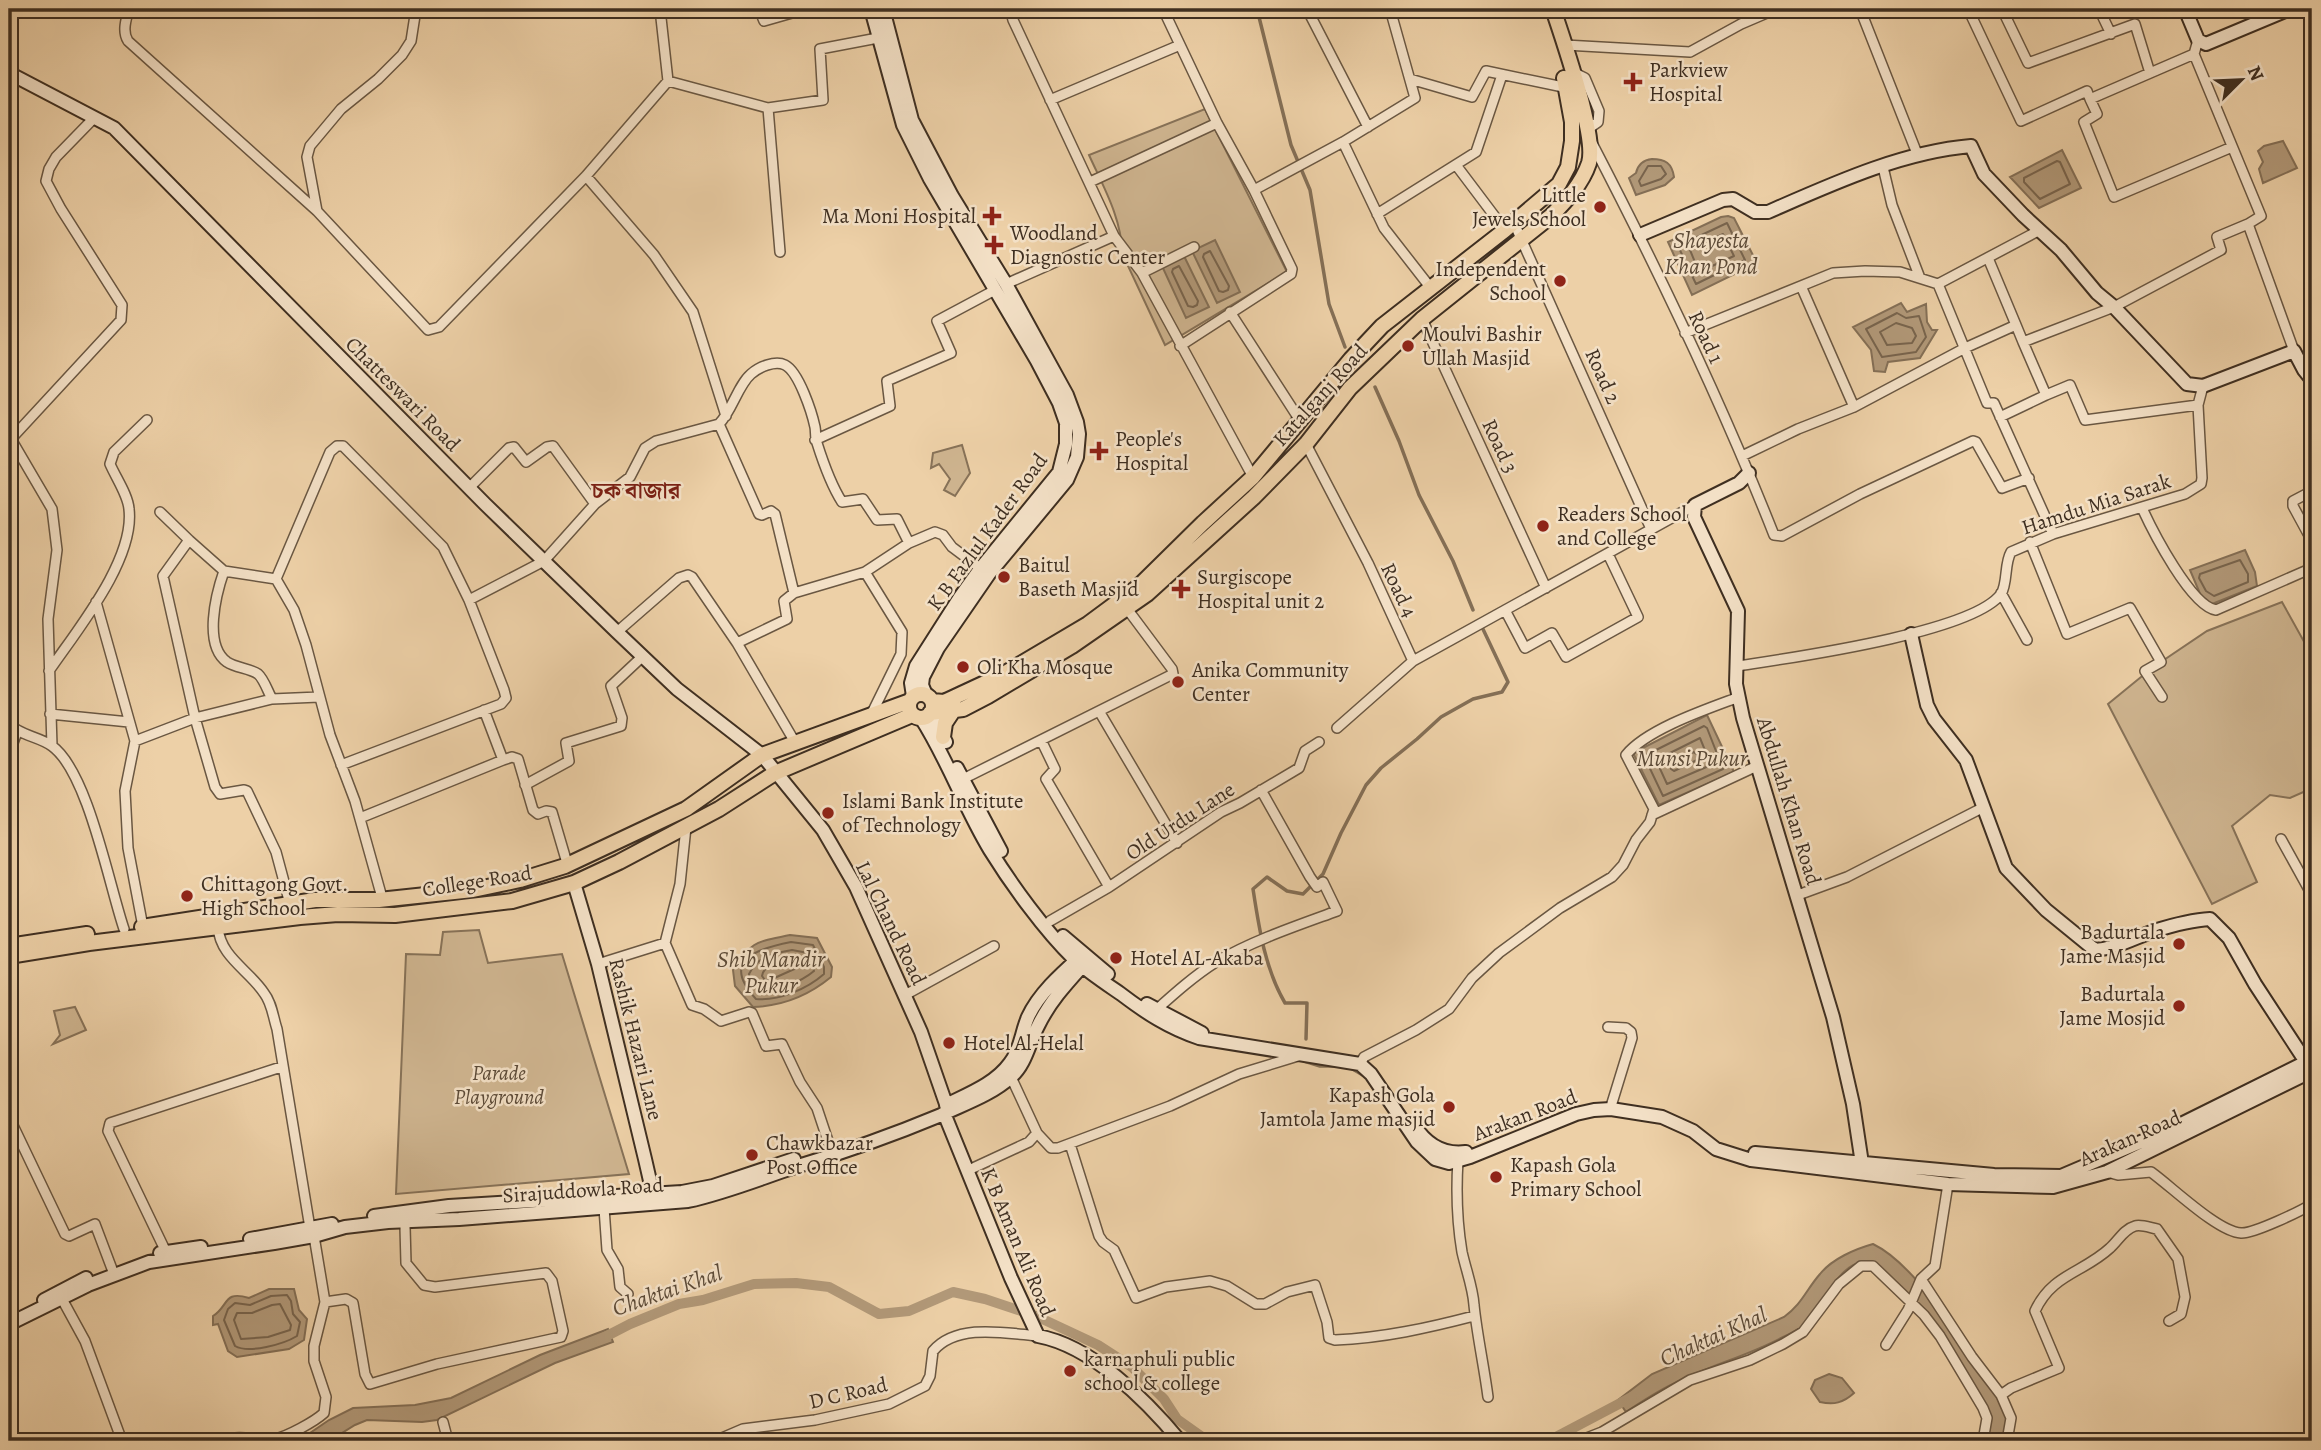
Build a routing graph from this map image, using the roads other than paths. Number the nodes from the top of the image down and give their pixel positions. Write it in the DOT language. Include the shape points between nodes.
graph roads {
  1 [pos="416,9"];
  2 [pos="660,9"];
  3 [pos="759,9"];
  4 [pos="806,9"];
  5 [pos="871,9"];
  6 [pos="883,9"];
  7 [pos="1010,9"];
  8 [pos="1163,9"];
  9 [pos="1307,9"];
  10 [pos="1390,9"];
  11 [pos="1544,9"];
  12 [pos="1553,9"];
  13 [pos="1776,9"];
  14 [pos="1860,9"];
  15 [pos="1974,9"];
  16 [pos="2001,9"];
  17 [pos="2099,9"];
  18 [pos="2185,9"];
  19 [pos="2290,9"];
  20 [pos="127,10"];
  21 [pos="2111,34"];
  22 [pos="884,37"];
  23 [pos="2198,40"];
  24 [pos="1180,45"];
  25 [pos="1565,46"];
  26 [pos="2194,54"];
  27 [pos="2150,73"];
  28 [pos="9,74"];
  29 [pos="1502,75"];
  30 [pos="1410,79"];
  31 [pos="668,81"];
  32 [pos="1567,88"];
  33 [pos="2090,99"];
  34 [pos="1050,100"];
  35 [pos="768,108"];
  36 [pos="94,118"];
  37 [pos="1217,123"];
  38 [pos="1368,127"];
  39 [pos="1589,135"];
  40 [pos="1343,142"];
  41 [pos="2232,147"];
  42 [pos="1918,156"];
  43 [pos="1456,165"];
  44 [pos="1568,167"];
  45 [pos="1883,167"];
  46 [pos="1584,175"];
  47 [pos="586,176"];
  48 [pos="1090,182"];
  49 [pos="1254,190"];
  50 [pos="317,211"];
  51 [pos="1377,214"];
  52 [pos="2248,224"];
  53 [pos="1510,227"];
  54 [pos="2040,230"];
  55 [pos="1640,235"];
  56 [pos="1114,236"];
  57 [pos="1522,238"];
  58 [pos="1194,247"];
  59 [pos="780,252"];
  60 [pos="1987,258"];
  61 [pos="1142,273"];
  62 [pos="1920,278"];
  63 [pos="1938,284"];
  64 [pos="1801,286"];
  65 [pos="1001,287"];
  66 [pos="1430,287"];
  67 [pos="2114,307"];
  68 [pos="1230,312"];
  69 [pos="1422,319"];
  70 [pos="2016,325"];
  71 [pos="1685,333"];
  72 [pos="2023,342"];
  73 [pos="1180,346"];
  74 [pos="1965,348"];
  75 [pos="2294,351"];
  76 [pos="2312,380"];
  77 [pos="2203,386"];
  78 [pos="2046,395"];
  79 [pos="2197,405"];
  80 [pos="1854,407"];
  81 [pos="2000,417"];
  82 [pos="147,420"];
  83 [pos="723,420"];
  84 [pos="1301,422"];
  85 [pos="10,437"];
  86 [pos="815,440"];
  87 [pos="1306,444"];
  88 [pos="1742,456"];
  89 [pos="1749,473"];
  90 [pos="1253,477"];
  91 [pos="2029,478"];
  92 [pos="469,488"];
  93 [pos="2312,492"];
  94 [pos="595,503"];
  95 [pos="1695,505"];
  96 [pos="2142,508"];
  97 [pos="160,512"];
  98 [pos="1651,529"];
  99 [pos="2053,534"];
  100 [pos="189,540"];
  101 [pos="2312,541"];
  102 [pos="2030,542"];
  103 [pos="909,543"];
  104 [pos="1608,554"];
  105 [pos="544,561"];
  106 [pos="2312,568"];
  107 [pos="223,571"];
  108 [pos="985,571"];
  109 [pos="865,572"];
  110 [pos="276,579"];
  111 [pos="1546,587"];
  112 [pos="794,593"];
  113 [pos="2001,593"];
  114 [pos="469,600"];
  115 [pos="96,602"];
  116 [pos="1128,610"];
  117 [pos="1505,610"];
  118 [pos="617,632"];
  119 [pos="1910,634"];
  120 [pos="2027,640"];
  121 [pos="737,643"];
  122 [pos="643,656"];
  123 [pos="1413,661"];
  124 [pos="1738,666"];
  125 [pos="48,671"];
  126 [pos="1739,696"];
  127 [pos="319,697"];
  128 [pos="2162,697"];
  129 [pos="272,699"];
  130 [pos="921,706"];
  131 [pos="484,710"];
  132 [pos="953,711"];
  133 [pos="1099,711"];
  134 [pos="50,714"];
  135 [pos="871,715"];
  136 [pos="195,718"];
  137 [pos="129,722"];
  138 [pos="9,724"];
  139 [pos="1337,727"];
  140 [pos="17,732"];
  141 [pos="943,737"];
  142 [pos="1041,740"];
  143 [pos="135,741"];
  144 [pos="1319,742"];
  145 [pos="796,744"];
  146 [pos="52,746"];
  147 [pos="9,754"];
  148 [pos="762,755"];
  149 [pos="503,760"];
  150 [pos="341,765"];
  151 [pos="1757,765"];
  152 [pos="775,773"];
  153 [pos="962,779"];
  154 [pos="525,785"];
  155 [pos="1261,789"];
  156 [pos="1982,808"];
  157 [pos="1652,815"];
  158 [pos="359,818"];
  159 [pos="686,827"];
  160 [pos="2281,839"];
  161 [pos="1177,843"];
  162 [pos="566,866"];
  163 [pos="574,883"];
  164 [pos="1110,887"];
  165 [pos="1798,895"];
  166 [pos="2312,895"];
  167 [pos="290,904"];
  168 [pos="379,907"];
  169 [pos="1050,922"];
  170 [pos="143,927"];
  171 [pos="218,927"];
  172 [pos="124,929"];
  173 [pos="665,943"];
  174 [pos="994,946"];
  175 [pos="10,955"];
  176 [pos="1082,960"];
  177 [pos="598,964"];
  178 [pos="905,995"];
  179 [pos="1156,1010"];
  180 [pos="1608,1027"];
  181 [pos="1300,1054"];
  182 [pos="1362,1060"];
  183 [pos="2310,1064"];
  184 [pos="281,1068"];
  185 [pos="1006,1074"];
  186 [pos="1612,1103"];
  187 [pos="947,1109"];
  188 [pos="9,1117"];
  189 [pos="1037,1133"];
  190 [pos="1070,1144"];
  191 [pos="831,1150"];
  192 [pos="1458,1160"];
  193 [pos="973,1168"];
  194 [pos="1862,1169"];
  195 [pos="2107,1172"];
  196 [pos="1948,1184"];
  197 [pos="651,1200"];
  198 [pos="2312,1204"];
  199 [pos="604,1208"];
  200 [pos="405,1227"];
  201 [pos="312,1232"];
  202 [pos="166,1252"];
  203 [pos="112,1269"];
  204 [pos="1014,1278"];
  205 [pos="1921,1279"];
  206 [pos="628,1294"];
  207 [pos="62,1299"];
  208 [pos="1912,1302"];
  209 [pos="324,1303"];
  210 [pos="1474,1316"];
  211 [pos="9,1317"];
  212 [pos="2169,1321"];
  213 [pos="9,1325"];
  214 [pos="1041,1336"];
  215 [pos="1886,1345"];
  216 [pos="2001,1395"];
  217 [pos="1488,1396"];
  218 [pos="443,1422"];
  219 [pos="122,1441"];
  220 [pos="225,1441"];
  221 [pos="449,1441"];
  222 [pos="715,1441"];
  223 [pos="1180,1441"];
  224 [pos="1579,1441"];
  225 [pos="1983,1441"];
  226 [pos="2007,1441"];
  227 [pos="2242,1441"];
  228 [pos="2263,1441"];
  1 -- 50 [label="street" via="411,41 402,55 341,109 310,146 307,156"];
  2 -- 31 [label="street"];
  3 -- 4 [label="street" via="764,21"];
  5 -- 22 [label="main road, K B Fazlul Kader Road"];
  6 -- 22 [label="main road, K B Fazlul Kader Road"];
  7 -- 34 [label="street"];
  8 -- 24 [label="street"];
  9 -- 38 [label="street"];
  10 -- 30 [label="street"];
  11 -- 32 [label="main road"];
  12 -- 25 [label="main road, Katalganj Road"];
  13 -- 25 [label="street" via="1690,52"];
  14 -- 42 [label="street"];
  15 -- 33 [label="street" via="1969,11 2021,121 2087,92"];
  16 -- 21 [label="street" via="2028,63"];
  17 -- 21 [label="street"];
  18 -- 23 [label="main road"];
  19 -- 23 [label="main road" via="2206,44"];
  20 -- 50 [label="street" via="128,41"];
  21 -- 27 [label="street" via="2136,24"];
  22 -- 35 [label="street" via="820,49 823,100"];
  22 -- 65 [label="main road, K B Fazlul Kader Road" via="912,120"];
  23 -- 26 [label="street"];
  24 -- 34 [label="street"];
  24 -- 37 [label="street"];
  25 -- 39 [label="main road, Katalganj Road"];
  26 -- 27 [label="street"];
  26 -- 41 [label="street"];
  27 -- 33 [label="street"];
  28 -- 36 [label="main road, Chatteswari Road"];
  29 -- 30 [label="street" via="1486,71 1472,97"];
  29 -- 32 [label="street"];
  29 -- 43 [label="street" via="1476,152"];
  30 -- 38 [label="street" via="1415,98"];
  31 -- 35 [label="street"];
  31 -- 47 [label="street"];
  32 -- 44 [label="main road" via="1572,141"];
  33 -- 41 [label="street" via="2097,114 2084,122 2114,197"];
  34 -- 48 [label="street"];
  35 -- 59 [label="street"];
  36 -- 85 [label="street" via="56,158 46,181 122,305 121,320"];
  36 -- 92 [label="main road, Chatteswari Road" via="114,128"];
  37 -- 48 [label="street"];
  37 -- 49 [label="street"];
  38 -- 40 [label="street"];
  39 -- 46 [label="main road, Katalganj Road" via="1591,153"];
  39 -- 55 [label="street, Road 1"];
  40 -- 49 [label="street"];
  40 -- 51 [label="street"];
  41 -- 52 [label="street" via="2261,216"];
  42 -- 45 [label="main road"];
  42 -- 54 [label="main road" via="1971,146 1984,174"];
  43 -- 51 [label="street"];
  43 -- 53 [label="street, Road 2"];
  44 -- 46 [label="main road"];
  44 -- 53 [label="main road, Katalganj Road" via="1559,184"];
  45 -- 55 [label="main road" via="1768,212 1755,212 1733,199 1723,200"];
  45 -- 62 [label="street"];
  46 -- 57 [label="main road, Katalganj Road" via="1560,206"];
  47 -- 50 [label="street" via="433,330 428,330"];
  47 -- 83 [label="street" via="654,255 693,312"];
  48 -- 56 [label="street"];
  49 -- 68 [label="street" via="1292,269 1291,274"];
  51 -- 66 [label="street"];
  52 -- 67 [label="street" via="2217,237 2221,250"];
  52 -- 75 [label="street"];
  53 -- 57 [label="street, Road 2"];
  53 -- 66 [label="main road, Katalganj Road"];
  54 -- 60 [label="street"];
  54 -- 67 [label="main road"];
  55 -- 71 [label="street, Road 1"];
  56 -- 61 [label="street"];
  56 -- 65 [label="street"];
  57 -- 69 [label="main road, Katalganj Road"];
  57 -- 98 [label="street, Road 2"];
  58 -- 61 [label="street"];
  60 -- 63 [label="street"];
  60 -- 70 [label="street"];
  61 -- 73 [label="street"];
  62 -- 63 [label="street"];
  62 -- 64 [label="street" via="1900,272 1833,273"];
  63 -- 74 [label="street"];
  64 -- 71 [label="street"];
  64 -- 80 [label="street"];
  65 -- 86 [label="street" via="937,321 951,354 887,381 890,405"];
  65 -- 108 [label="main road, K B Fazlul Kader Road" via="1067,395 1077,422 1079,446 1068,480"];
  66 -- 84 [label="main road, Katalganj Road" via="1382,326"];
  67 -- 72 [label="street"];
  67 -- 77 [label="main road" via="2187,383"];
  68 -- 73 [label="street"];
  68 -- 84 [label="street"];
  69 -- 87 [label="main road, Katalganj Road" via="1350,388"];
  69 -- 111 [label="street, Road 3"];
  70 -- 72 [label="street"];
  70 -- 74 [label="street"];
  71 -- 88 [label="street, Road 1"];
  72 -- 78 [label="street"];
  73 -- 90 [label="street"];
  74 -- 80 [label="street"];
  74 -- 81 [label="street" via="1987,403 1993,402"];
  75 -- 76 [label="main road"];
  75 -- 77 [label="main road"];
  77 -- 79 [label="street, Hamdu Mia Sarak"];
  78 -- 79 [label="street" via="2070,386 2085,420"];
  78 -- 81 [label="street"];
  79 -- 96 [label="street, Hamdu Mia Sarak" via="2201,484"];
  80 -- 88 [label="street"];
  81 -- 91 [label="street"];
  82 -- 115 [label="street" via="114,452 110,464 129,506 130,527 124,550"];
  83 -- 86 [label="street" via="749,376 766,365 783,364 793,373 810,408"];
  83 -- 94 [label="street" via="645,447 630,477"];
  83 -- 112 [label="street" via="759,514 775,514"];
  84 -- 90 [label="main road, Katalganj Road"];
  85 -- 125 [label="street" via="52,509 57,550 48,619"];
  86 -- 103 [label="street" via="842,502 863,499 877,520 897,519"];
  87 -- 116 [label="main road, Katalganj Road"];
  87 -- 123 [label="street, Road 4"];
  88 -- 89 [label="street, Road 1"];
  89 -- 91 [label="street, Road 1" via="1778,537 1973,441 2002,488"];
  89 -- 95 [label="main road" via="1739,483"];
  90 -- 130 [label="main road, Katalganj Road" via="1138,587 1088,624 968,693"];
  91 -- 99 [label="street"];
  92 -- 94 [label="street" via="509,448 514,447 526,463 553,446"];
  92 -- 105 [label="main road, Chatteswari Road"];
  93 -- 101 [label="street" via="2292,501"];
  94 -- 105 [label="street"];
  95 -- 98 [label="street"];
  95 -- 124 [label="main road, Abdullah Khan Road" via="1699,531 1738,611"];
  96 -- 99 [label="street, Hamdu Mia Sarak"];
  96 -- 106 [label="street" via="2157,540 2207,608 2216,610"];
  97 -- 100 [label="street"];
  98 -- 104 [label="street"];
  99 -- 102 [label="street, Hamdu Mia Sarak"];
  100 -- 107 [label="street"];
  100 -- 136 [label="street" via="163,576"];
  102 -- 113 [label="street, Hamdu Mia Sarak" via="2011,552"];
  102 -- 128 [label="street" via="2067,634 2130,608 2161,662 2145,671"];
  103 -- 108 [label="street" via="939,532"];
  103 -- 109 [label="street"];
  104 -- 111 [label="street"];
  104 -- 117 [label="street" via="1638,617 1566,657 1552,633 1525,648"];
  105 -- 114 [label="street"];
  105 -- 118 [label="main road, Chatteswari Road"];
  107 -- 110 [label="street"];
  107 -- 129 [label="street" via="213,627 219,652 227,662 259,675"];
  108 -- 130 [label="main road, K B Fazlul Kader Road" via="916,666 911,683"];
  109 -- 112 [label="street"];
  109 -- 135 [label="street" via="902,632 903,643"];
  110 -- 114 [label="street" via="330,452 344,446 443,547"];
  110 -- 127 [label="street" via="294,610"];
  111 -- 117 [label="street"];
  112 -- 121 [label="street" via="784,601 787,619"];
  113 -- 119 [label="street" via="1949,623"];
  113 -- 120 [label="street"];
  114 -- 131 [label="street" via="506,698"];
  115 -- 125 [label="street"];
  115 -- 137 [label="street"];
  116 -- 132 [label="main road, Katalganj Road" via="1000,689"];
  116 -- 133 [label="street" via="1173,674"];
  117 -- 123 [label="street"];
  118 -- 121 [label="street" via="688,575"];
  118 -- 122 [label="main road, Chatteswari Road"];
  119 -- 124 [label="street" via="1838,651"];
  119 -- 156 [label="main road" via="1927,705 1966,760"];
  121 -- 145 [label="street"];
  122 -- 148 [label="main road, Chatteswari Road" via="677,689"];
  122 -- 154 [label="street" via="611,686 621,726 566,743 569,761"];
  123 -- 139 [label="street"];
  124 -- 126 [label="main road, Abdullah Khan Road"];
  125 -- 134 [label="street"];
  126 -- 151 [label="main road, Abdullah Khan Road"];
  126 -- 157 [label="street" via="1674,724 1633,746 1626,755 1654,809"];
  127 -- 129 [label="street"];
  127 -- 150 [label="street"];
  129 -- 136 [label="street"];
  130 -- 132 [label="main road, Katalganj Road"];
  130 -- 135 [label="main road, College Road"];
  130 -- 141 [label="main road"];
  130 -- 152 [label="main road, College Road"];
  130 -- 176 [label="main road" via="990,851 1042,924"];
  131 -- 149 [label="street"];
  131 -- 150 [label="street"];
  132 -- 141 [label="main road" via="944,723"];
  133 -- 142 [label="street"];
  133 -- 161 [label="street"];
  134 -- 137 [label="street"];
  134 -- 146 [label="street"];
  135 -- 145 [label="main road, College Road"];
  136 -- 143 [label="street"];
  136 -- 167 [label="street" via="215,786 220,794 247,791 276,852"];
  137 -- 143 [label="street"];
  138 -- 140 [label="street"];
  140 -- 146 [label="street"];
  140 -- 147 [label="street"];
  141 -- 153 [label="main road"];
  142 -- 153 [label="street"];
  142 -- 164 [label="street" via="1055,769 1046,779"];
  143 -- 170 [label="street" via="125,791 128,848"];
  144 -- 155 [label="street, Old Urdu Lane" via="1305,751 1299,768"];
  145 -- 148 [label="main road, College Road"];
  146 -- 172 [label="street" via="82,788"];
  148 -- 152 [label="main road, Lal Chand Road"];
  148 -- 162 [label="main road, College Road" via="687,809"];
  149 -- 154 [label="street" via="518,759"];
  149 -- 158 [label="street"];
  150 -- 158 [label="street"];
  151 -- 157 [label="street"];
  151 -- 165 [label="main road, Abdullah Khan Road"];
  152 -- 159 [label="main road, College Road"];
  152 -- 178 [label="main road, Lal Chand Road" via="822,830 856,887"];
  153 -- 169 [label="main road" via="997,845"];
  154 -- 162 [label="street" via="535,814 552,813"];
  155 -- 161 [label="street, Old Urdu Lane"];
  155 -- 179 [label="street" via="1310,877 1317,887 1323,882 1338,911 1254,942 1215,963"];
  156 -- 165 [label="street" via="1847,877"];
  156 -- 183 [label="main road" via="2006,868 2046,910 2095,950 2114,948 2192,920 2210,919 2229,938"];
  157 -- 182 [label="street" via="1612,877 1499,953 1449,1009"];
  158 -- 168 [label="street" via="381,894"];
  159 -- 163 [label="main road, College Road"];
  159 -- 173 [label="street" via="680,884"];
  160 -- 166 [label="street"];
  161 -- 164 [label="street, Old Urdu Lane"];
  162 -- 168 [label="main road, College Road" via="520,880"];
  163 -- 168 [label="main road, College Road" via="512,901 450,910"];
  163 -- 177 [label="main road, Rashik Hazari Lane"];
  164 -- 169 [label="street, Old Urdu Lane"];
  165 -- 194 [label="main road, Abdullah Khan Road" via="1841,1048"];
  167 -- 168 [label="main road, College Road" via="315,900"];
  167 -- 170 [label="main road, College Road"];
  168 -- 171 [label="main road, College Road"];
  169 -- 176 [label="main road"];
  170 -- 172 [label="main road, College Road"];
  171 -- 175 [label="main road, College Road"];
  171 -- 184 [label="street" via="232,959 270,1002"];
  172 -- 175 [label="main road, College Road"];
  173 -- 177 [label="street"];
  173 -- 191 [label="street" via="692,1005 721,1021 752,1013 766,1046 782,1044 817,1108"];
  174 -- 178 [label="street"];
  176 -- 179 [label="main road"];
  176 -- 181 [label="main road" via="1176,1031"];
  176 -- 185 [label="main road, Sirajuddowla Road" via="1037,1027 1023,1063"];
  177 -- 197 [label="main road, Rashik Hazari Lane"];
  178 -- 187 [label="main road, Lal Chand Road"];
  179 -- 182 [label="main road" via="1203,1033"];
  180 -- 186 [label="street" via="1626,1028 1632,1038"];
  181 -- 182 [label="main road"];
  181 -- 190 [label="street" via="1239,1074"];
  182 -- 186 [label="main road, Arakan Road" via="1377,1068 1417,1130 1435,1147 1451,1154 1469,1152 1566,1113"];
  182 -- 192 [label="main road, Arakan Road" via="1417,1142 1435,1159"];
  183 -- 194 [label="main road, Arakan Road" via="2061,1176"];
  183 -- 195 [label="main road, Arakan Road"];
  184 -- 201 [label="street"];
  184 -- 202 [label="street" via="110,1123 108,1131"];
  185 -- 187 [label="main road, Sirajuddowla Road" via="989,1092"];
  185 -- 189 [label="street"];
  186 -- 194 [label="main road, Arakan Road" via="1659,1110 1721,1143 1749,1152"];
  187 -- 191 [label="main road, Sirajuddowla Road"];
  187 -- 193 [label="main road, K B Aman Ali Road"];
  187 -- 197 [label="main road, Sirajuddowla Road" via="890,1137 719,1194 688,1201"];
  187 -- 204 [label="main road, K B Aman Ali Road"];
  188 -- 203 [label="street" via="65,1234 95,1224"];
  189 -- 190 [label="street" via="1051,1148"];
  189 -- 193 [label="street" via="1029,1142"];
  190 -- 210 [label="street" via="1099,1236 1114,1250 1136,1298 1166,1287 1210,1281 1265,1304 1315,1285 1329,1338 1335,1340 1381,1337"];
  191 -- 197 [label="main road, Sirajuddowla Road"];
  192 -- 194 [label="main road, Arakan Road" via="1576,1114 1611,1109 1662,1117 1734,1156"];
  192 -- 210 [label="street" via="1456,1189"];
  193 -- 204 [label="main road, K B Aman Ali Road"];
  194 -- 196 [label="main road, Arakan Road"];
  195 -- 196 [label="main road, Arakan Road" via="2053,1187"];
  195 -- 198 [label="street" via="2151,1172 2219,1226 2243,1234"];
  196 -- 205 [label="street" via="1935,1266"];
  197 -- 199 [label="main road, Sirajuddowla Road"];
  197 -- 201 [label="main road, Sirajuddowla Road" via="413,1209"];
  199 -- 201 [label="main road, Sirajuddowla Road" via="397,1221"];
  199 -- 206 [label="street" via="607,1250 618,1269 620,1287"];
  200 -- 209 [label="street" via="406,1263 424,1285 541,1272 548,1275 561,1337 370,1384 353,1303 346,1298"];
  201 -- 202 [label="main road, Sirajuddowla Road"];
  201 -- 207 [label="main road, Sirajuddowla Road" via="149,1262"];
  201 -- 209 [label="street"];
  202 -- 203 [label="main road, Sirajuddowla Road"];
  203 -- 211 [label="main road, Sirajuddowla Road"];
  204 -- 214 [label="main road, K B Aman Ali Road"];
  205 -- 208 [label="street"];
  205 -- 216 [label="street"];
  207 -- 213 [label="main road, Sirajuddowla Road"];
  207 -- 219 [label="street" via="85,1341"];
  208 -- 215 [label="street"];
  208 -- 224 [label="street" via="1873,1266 1861,1266 1839,1284 1803,1332 1750,1360 1690,1380"];
  208 -- 225 [label="street" via="1940,1336 1983,1408 1987,1418"];
  209 -- 220 [label="street" via="314,1346 326,1397 324,1413 274,1440 248,1437"];
  210 -- 217 [label="street"];
  212 -- 216 [label="street" via="2181,1314 2185,1297 2178,1259 2157,1229 2136,1225 2110,1249 2059,1279 2041,1298 2035,1311 2059,1368"];
  214 -- 222 [label="street, D C Road" via="977,1333 946,1339 933,1351 925,1386 889,1404 743,1429"];
  214 -- 223 [label="main road, K B Aman Ali Road" via="1071,1346 1111,1373"];
  216 -- 226 [label="street" via="2011,1418"];
  218 -- 221 [label="street"];
  227 -- 228 [label="street"];
}
